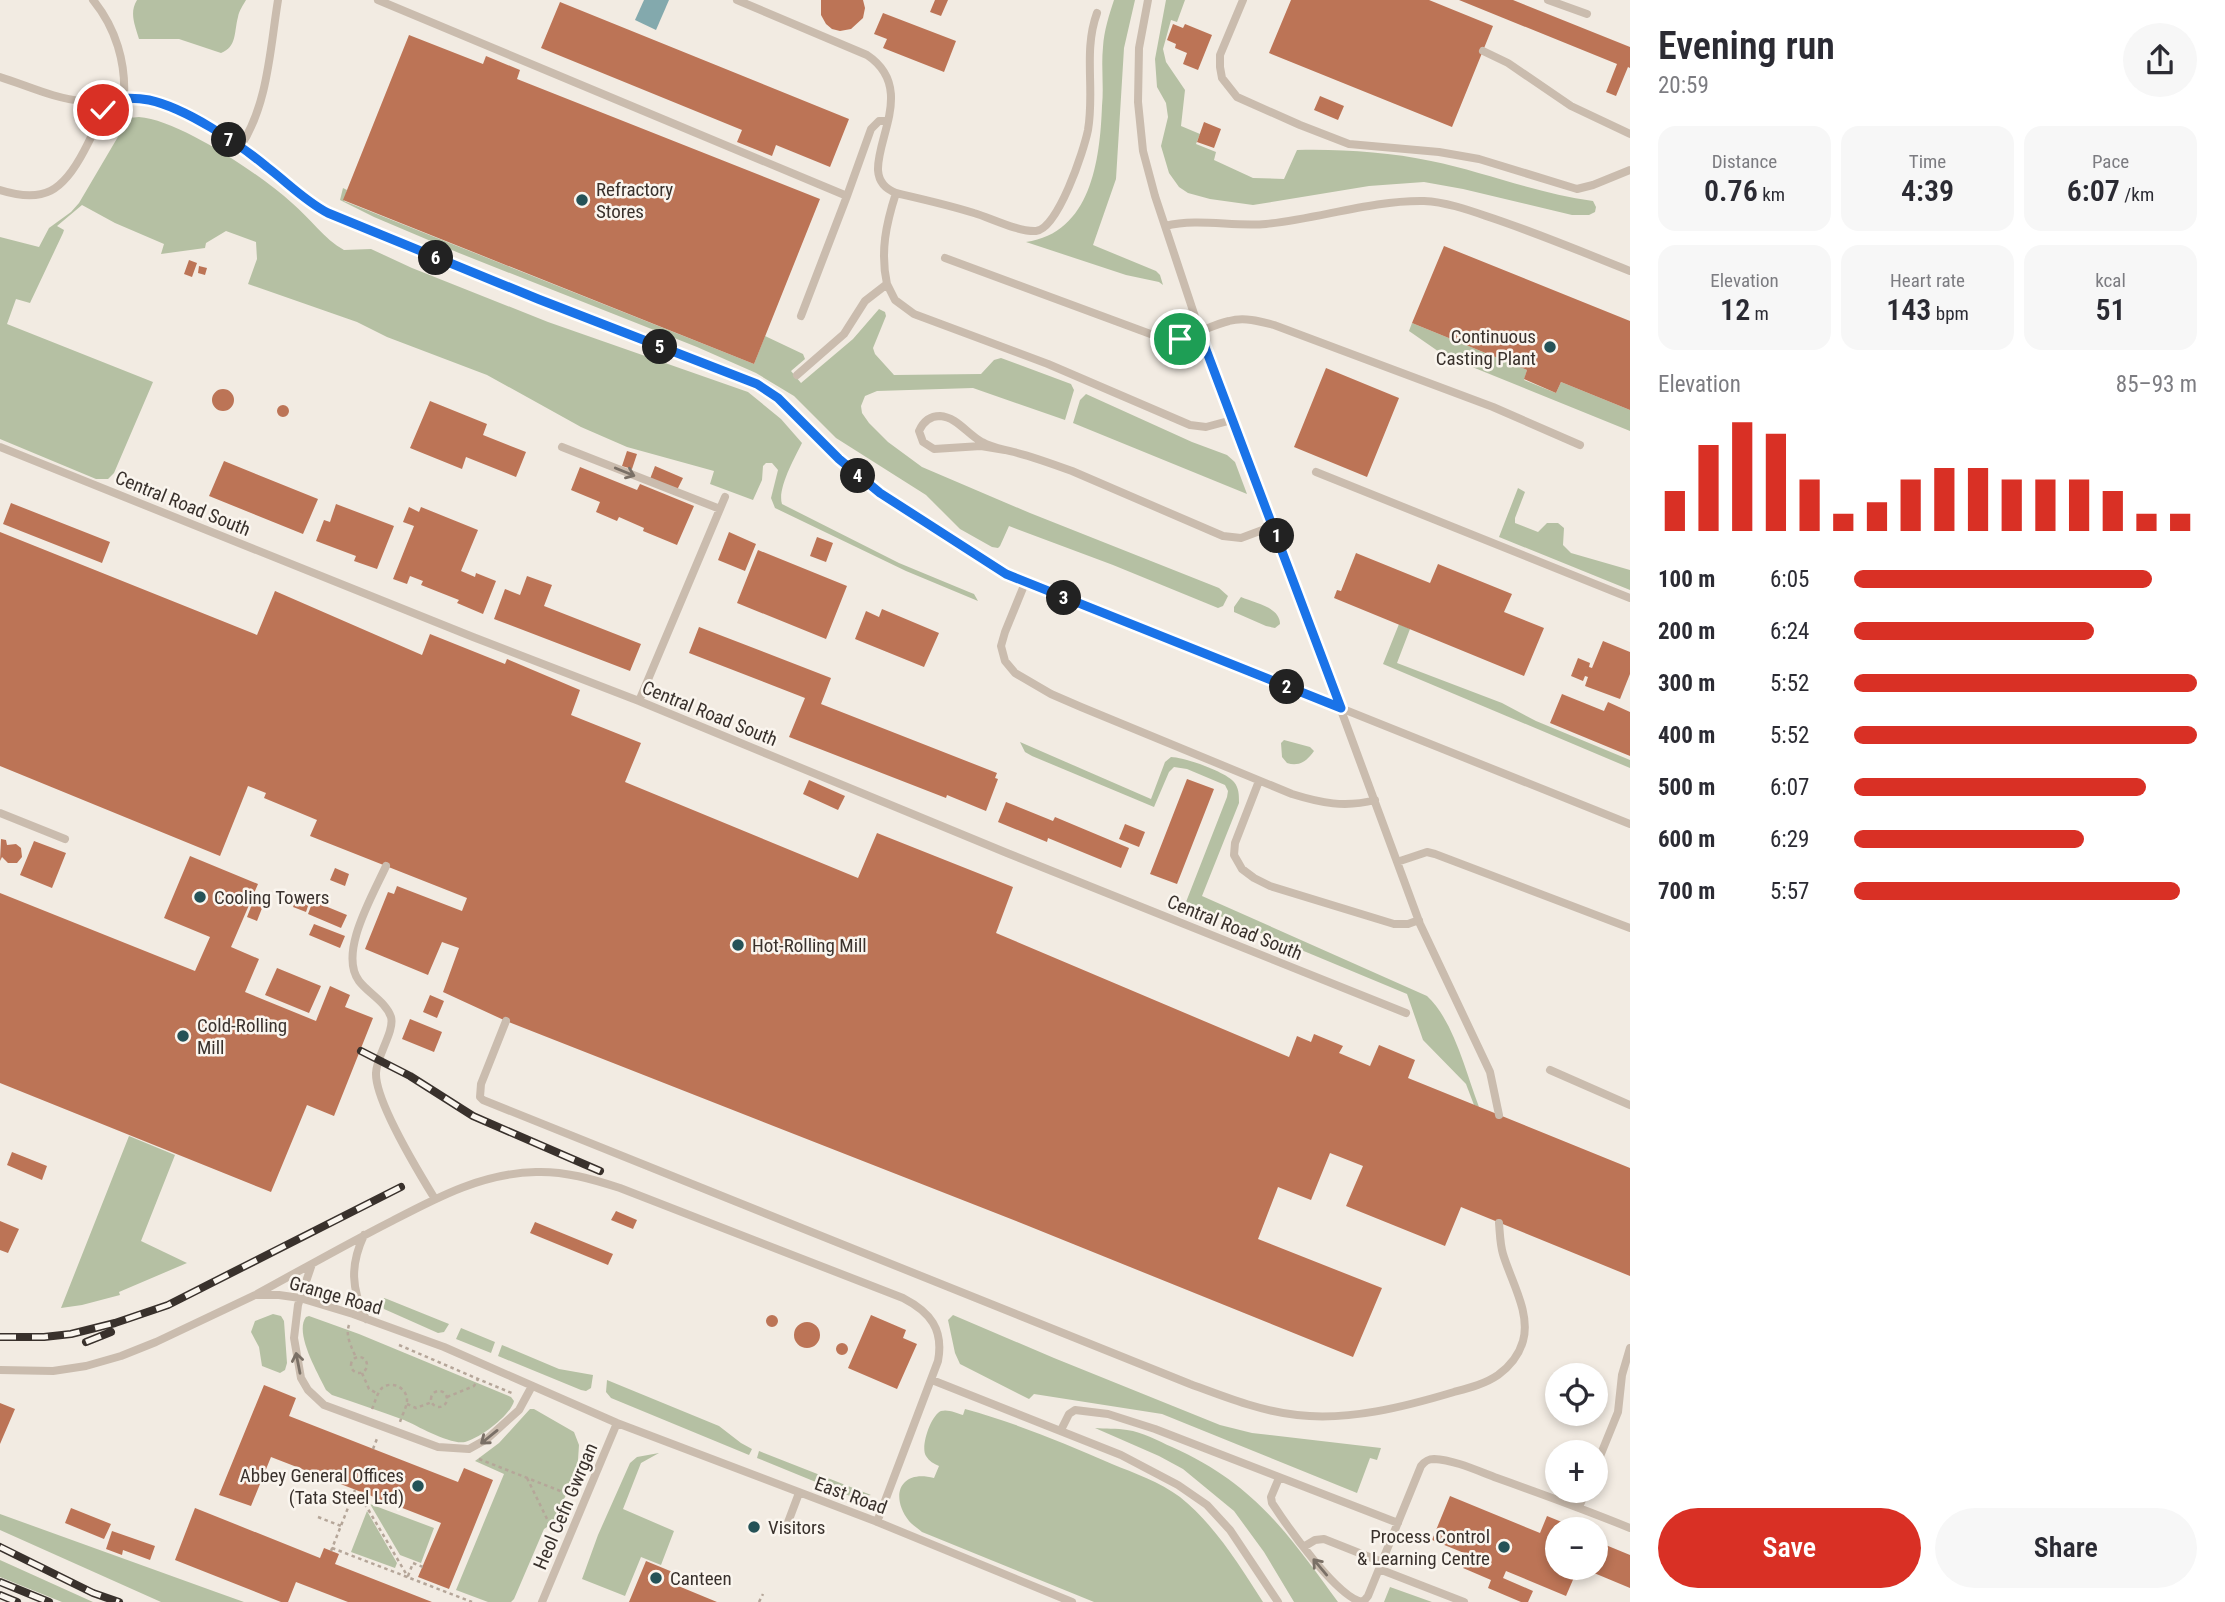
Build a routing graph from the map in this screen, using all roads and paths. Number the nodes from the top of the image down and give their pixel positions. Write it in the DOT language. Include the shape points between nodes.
graph roads {
  1 [pos="93,0"];
  2 [pos="278,0"];
  3 [pos="378,0"];
  4 [pos="737,0"];
  5 [pos="1148,0"];
  6 [pos="1243,0"];
  7 [pos="1548,0"];
  8 [pos="760,4"];
  9 [pos="1097,13"];
  10 [pos="1587,14"];
  11 [pos="1483,51"];
  12 [pos="0,77"];
  13 [pos="124,98"];
  14 [pos="106,100"];
  15 [pos="888,121"];
  16 [pos="1630,134"];
  17 [pos="240,147"];
  18 [pos="1630,170"];
  19 [pos="0,190"];
  20 [pos="896,193"];
  21 [pos="847,196"];
  22 [pos="1165,226"];
  23 [pos="945,258"];
  24 [pos="1630,271"];
  25 [pos="887,284"];
  26 [pos="801,316"];
  27 [pos="1199,331"];
  28 [pos="797,375"];
  29 [pos="1232,421"];
  30 [pos="1580,445"];
  31 [pos="0,447"];
  32 [pos="562,447"];
  33 [pos="1005,450"];
  34 [pos="1316,472"];
  35 [pos="725,498"];
  36 [pos="720,509"];
  37 [pos="1273,526"];
  38 [pos="1025,583"];
  39 [pos="1630,598"];
  40 [pos="639,701"];
  41 [pos="1341,708"];
  42 [pos="1259,781"];
  43 [pos="1375,800"];
  44 [pos="0,813"];
  45 [pos="1630,824"];
  46 [pos="65,839"];
  47 [pos="1397,862"];
  48 [pos="386,866"];
  49 [pos="1419,920"];
  50 [pos="1630,928"];
  51 [pos="1406,1013"];
  52 [pos="506,1021"];
  53 [pos="1549,1070"];
  54 [pos="1630,1105"];
  55 [pos="1499,1115"];
  56 [pos="435,1199"];
  57 [pos="1499,1223"];
  58 [pos="364,1235"];
  59 [pos="312,1264"];
  60 [pos="255,1295"];
  61 [pos="300,1298"];
  62 [pos="366,1319"];
  63 [pos="349,1324"];
  64 [pos="388,1340"];
  65 [pos="1630,1348"];
  66 [pos="356,1358"];
  67 [pos="0,1370"];
  68 [pos="362,1373"];
  69 [pos="478,1379"];
  70 [pos="932,1380"];
  71 [pos="532,1386"];
  72 [pos="378,1394"];
  73 [pos="447,1397"];
  74 [pos="526,1399"];
  75 [pos="432,1402"];
  76 [pos="407,1404"];
  77 [pos="372,1409"];
  78 [pos="401,1419"];
  79 [pos="617,1423"];
  80 [pos="1061,1430"];
  81 [pos="378,1436"];
  82 [pos="1607,1440"];
  83 [pos="373,1449"];
  84 [pos="469,1449"];
  85 [pos="527,1478"];
  86 [pos="1279,1478"];
  87 [pos="355,1490"];
  88 [pos="799,1493"];
  89 [pos="352,1499"];
  90 [pos="584,1501"];
  91 [pos="1581,1503"];
  92 [pos="1579,1507"];
  93 [pos="318,1517"];
  94 [pos="877,1522"];
  95 [pos="1398,1523"];
  96 [pos="550,1525"];
  97 [pos="787,1525"];
  98 [pos="341,1526"];
  99 [pos="1630,1528"];
  100 [pos="1305,1546"];
  101 [pos="1381,1566"];
  102 [pos="423,1567"];
  103 [pos="408,1577"];
  104 [pos="762,1594"];
  105 [pos="472,1602"];
  106 [pos="542,1602"];
  107 [pos="759,1602"];
  108 [pos="1072,1602"];
  109 [pos="1278,1602"];
  110 [pos="1464,1602"];
  1 -- 13 [label="lane" via="118,45"];
  2 -- 17 [label="lane" via="259,107"];
  3 -- 21 [label="lane"];
  4 -- 8 [label="lane"];
  5 -- 22 [label="lane" via="1139,48 1138,102 1143,151"];
  6 -- 18 [label="lane" via="1219,62 1225,83 1241,99 1342,143 1479,159 1571,188 1593,186"];
  7 -- 10 [label="lane"];
  8 -- 15 [label="lane" via="878,64 890,88"];
  9 -- 20 [label="lane" via="1089,41 1086,137 1048,225 1028,230"];
  11 -- 16 [label="lane" via="1571,106"];
  12 -- 14 [label="lane" via="71,99"];
  13 -- 14 [label="lane"];
  13 -- 17 [label="lane" via="164,105"];
  14 -- 19 [label="lane" via="80,159 58,187 33,196"];
  15 -- 20 [label="lane" via="878,169 885,186"];
  15 -- 21 [label="lane" via="879,121 871,129"];
  17 -- 38 [label="lane" via="328,213 762,387 880,493"];
  20 -- 25 [label="lane" via="885,237"];
  21 -- 26 [label="lane"];
  22 -- 24 [label="lane" via="1266,223 1435,202 1506,223"];
  22 -- 27 [label="lane"];
  23 -- 27 [label="lane" via="1157,337 1175,340"];
  25 -- 28 [label="lane" via="865,301 844,334"];
  25 -- 29 [label="lane" via="895,300 914,314 1048,364 1184,423 1206,427"];
  27 -- 29 [label="lane"];
  27 -- 30 [label="lane" via="1242,319 1274,325 1493,407"];
  29 -- 37 [label="lane"];
  31 -- 40 [label="lane, Central Road South"];
  32 -- 36 [label="lane, one-way"];
  33 -- 33 [label="lane" via="981,442 946,417 927,420 919,431 923,442 934,449 981,446"];
  33 -- 37 [label="lane" via="1072,471 1223,536 1241,538"];
  34 -- 39 [label="lane"];
  35 -- 36 [label="lane"];
  36 -- 40 [label="lane"];
  37 -- 41 [label="lane"];
  38 -- 41 [label="lane"];
  38 -- 42 [label="lane" via="1001,646 1015,673 1081,708"];
  40 -- 51 [label="lane, Central Road South"];
  41 -- 43 [label="lane"];
  41 -- 45 [label="lane"];
  42 -- 43 [label="lane" via="1320,803 1353,805"];
  42 -- 49 [label="lane" via="1234,849 1236,861 1247,873 1270,886 1394,924"];
  43 -- 47 [label="lane"];
  44 -- 46 [label="lane"];
  47 -- 49 [label="lane"];
  47 -- 50 [label="lane" via="1427,852 1435,854"];
  48 -- 56 [label="lane" via="353,943 352,964 360,984 390,1015 376,1067 379,1090"];
  49 -- 55 [label="lane" via="1490,1072"];
  52 -- 57 [label="lane" via="481,1084 484,1100 1190,1384 1278,1412 1315,1417 1366,1413 1475,1387 1511,1364 1525,1331"];
  53 -- 54 [label="lane"];
  56 -- 58 [label="lane"];
  56 -- 70 [label="lane" via="517,1173 572,1175 620,1188 914,1303 932,1321 940,1338"];
  58 -- 59 [label="lane"];
  58 -- 62 [label="lane" via="353,1275"];
  59 -- 60 [label="lane"];
  59 -- 61 [label="lane"];
  60 -- 61 [label="lane, Grange Road"];
  60 -- 67 [label="lane, Grange Road" via="106,1361 53,1371"];
  61 -- 62 [label="lane, Grange Road"];
  84 -- 61 [label="lane, one-way" via="438,1447 335,1410 315,1398 301,1378 296,1359 294,1329"];
  62 -- 71 [label="lane, Grange Road"];
  63 -- 66 [label="path" via="347,1332"];
  64 -- 69 [label="path"];
  65 -- 82 [label="lane" via="1618,1412"];
  66 -- 68 [label="path" via="367,1364"];
  66 -- 68 [label="path" via="351,1363 353,1371"];
  68 -- 72 [label="path" via="369,1389"];
  69 -- 73 [label="path" via="468,1390"];
  69 -- 74 [label="path"];
  70 -- 80 [label="lane"];
  70 -- 94 [label="lane"];
  71 -- 74 [label="lane"];
  71 -- 79 [label="lane, Grange Road"];
  72 -- 76 [label="path" via="385,1386 397,1385"];
  72 -- 77 [label="path"];
  73 -- 75 [label="path" via="443,1406"];
  73 -- 75 [label="path" via="437,1392"];
  74 -- 84 [label="lane, one-way" via="488,1439"];
  75 -- 76 [label="path" via="416,1408"];
  76 -- 78 [label="path"];
  79 -- 88 [label="lane, East Road"];
  79 -- 90 [label="lane, Heol Cefn Gwrgan"];
  80 -- 86 [label="lane" via="1075,1410 1108,1414"];
  80 -- 109 [label="lane" via="1139,1464 1198,1498 1230,1530"];
  81 -- 83 [label="path"];
  84 -- 85 [label="path" via="476,1458"];
  85 -- 90 [label="path"];
  85 -- 96 [label="path"];
  86 -- 95 [label="lane"];
  86 -- 100 [label="lane" via="1271,1500"];
  87 -- 89 [label="path"];
  88 -- 94 [label="lane, East Road"];
  88 -- 97 [label="lane"];
  89 -- 98 [label="path"];
  89 -- 103 [label="path" via="365,1504"];
  90 -- 106 [label="lane, Heol Cefn Gwrgan"];
  91 -- 92 [label="lane"];
  92 -- 95 [label="lane" via="1464,1466 1431,1459 1421,1466"];
  92 -- 99 [label="lane"];
  93 -- 98 [label="path"];
  94 -- 108 [label="lane, East Road"];
  95 -- 101 [label="lane"];
  98 -- 103 [label="path" via="332,1550"];
  100 -- 101 [label="lane" via="1324,1539"];
  101 -- 100 [label="lane, one-way" via="1365,1600 1357,1601 1331,1579"];
  101 -- 110 [label="lane"];
  102 -- 103 [label="path" via="413,1563"];
  103 -- 105 [label="path"];
  104 -- 107 [label="path"];
}
